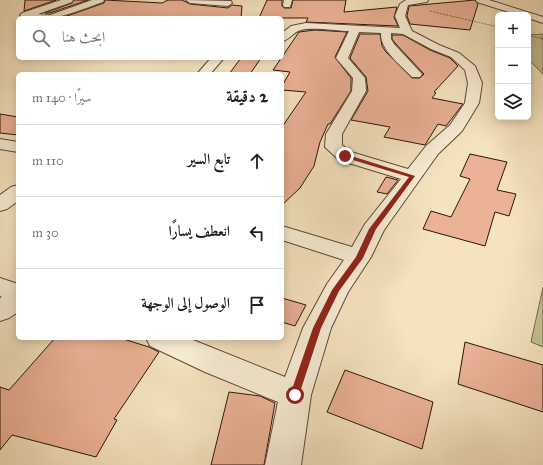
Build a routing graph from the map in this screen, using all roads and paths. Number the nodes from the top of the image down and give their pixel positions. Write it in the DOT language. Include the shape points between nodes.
graph roads {
  1 [pos="69,0"];
  2 [pos="190,0"];
  3 [pos="480,0"];
  4 [pos="96,1"];
  5 [pos="229,2"];
  6 [pos="408,3"];
  7 [pos="519,12"];
  8 [pos="216,13"];
  9 [pos="531,15"];
  10 [pos="543,15"];
  11 [pos="34,16"];
  12 [pos="55,16"];
  13 [pos="531,16"];
  14 [pos="543,20"];
  15 [pos="495,26"];
  16 [pos="355,29"];
  17 [pos="386,31"];
  18 [pos="407,31"];
  19 [pos="284,36"];
  20 [pos="531,36"];
  21 [pos="543,39"];
  22 [pos="216,60"];
  23 [pos="205,72"];
  24 [pos="416,74"];
  25 [pos="0,144"];
  26 [pos="16,147"];
  27 [pos="412,176"];
  28 [pos="16,193"];
  29 [pos="0,205"];
  30 [pos="284,234"];
  31 [pos="359,258"];
  32 [pos="0,287"];
  33 [pos="16,292"];
  34 [pos="16,301"];
  35 [pos="0,311"];
  36 [pos="164,340"];
  37 [pos="295,395"];
  38 [pos="283,465"];
  1 -- 4 [label="street"];
  1 -- 11 [label="street" via="26,15"];
  2 -- 5 [label="street"];
  3 -- 7 [label="street"];
  4 -- 12 [label="street"];
  5 -- 8 [label="street" via="228,8"];
  6 -- 15 [label="path"];
  6 -- 18 [label="street" via="400,16"];
  9 -- 10 [label="street"];
  13 -- 14 [label="street"];
  16 -- 17 [label="street"];
  16 -- 19 [label="street" via="299,27"];
  16 -- 27 [label="street" via="342,58 359,78 359,91 334,134 333,147 345,156"];
  17 -- 18 [label="street"];
  17 -- 24 [label="street" via="389,45"];
  18 -- 27 [label="street" via="455,55 471,69 475,83 472,102 456,128 432,150"];
  20 -- 21 [label="path"];
  22 -- 23 [label="street"];
  25 -- 26 [label="street"];
  27 -- 31 [label="street" via="373,229"];
  28 -- 29 [label="street"];
  30 -- 31 [label="street"];
  31 -- 37 [label="street" via="336,290 317,328"];
  32 -- 33 [label="street"];
  34 -- 35 [label="street"];
  36 -- 37 [label="street"];
  37 -- 38 [label="street"];
}
